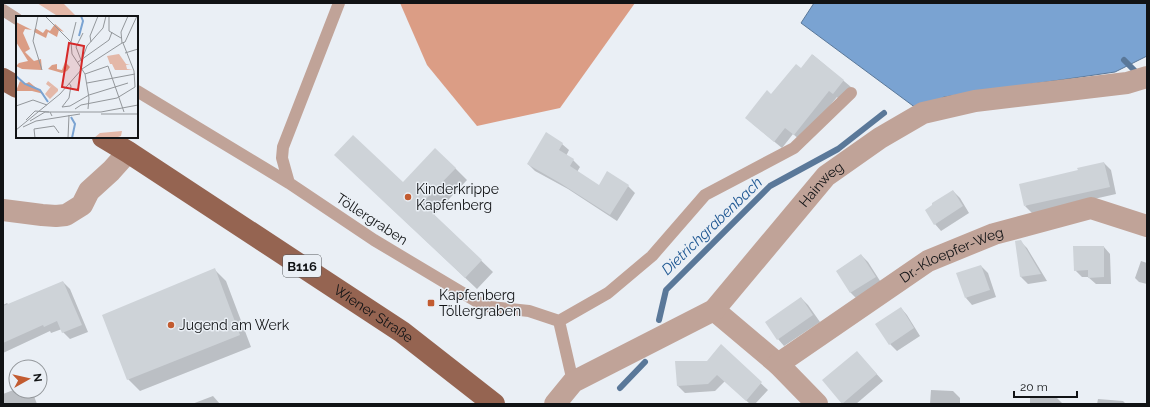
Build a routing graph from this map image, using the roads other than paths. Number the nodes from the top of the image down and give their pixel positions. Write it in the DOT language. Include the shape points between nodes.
graph roads {
  1 [pos="339,3"];
  2 [pos="3,10"];
  3 [pos="16,18"];
  4 [pos="3,79"];
  5 [pos="1137,80"];
  6 [pos="16,86"];
  7 [pos="138,92"];
  8 [pos="851,93"];
  9 [pos="105,138"];
  10 [pos="128,152"];
  11 [pos="289,183"];
  12 [pos="3,210"];
  13 [pos="1147,226"];
  14 [pos="714,310"];
  15 [pos="559,321"];
  16 [pos="778,364"];
  17 [pos="573,382"];
  18 [pos="494,404"];
  19 [pos="555,404"];
  20 [pos="817,404"];
  1 -- 11 [label="lane" via="283,147 282,158"];
  2 -- 3 [label="lane"];
  4 -- 6 [label="main road"];
  5 -- 14 [label="street, Hainweg" via="975,101 917,117 880,138 826,176"];
  7 -- 11 [label="lane, Töllergraben"];
  8 -- 15 [label="lane" via="794,148 705,195 652,256 608,293"];
  9 -- 10 [label="main road, Wiener Straße / B116"];
  10 -- 12 [label="street" via="89,191 82,204 66,215 42,216"];
  10 -- 18 [label="main road, Wiener Straße / B116" via="402,332"];
  11 -- 15 [label="lane, Töllergraben" via="374,240 481,304 529,311"];
  13 -- 16 [label="street, Dr.-Kloepfer-Weg" via="1091,208 994,234 928,261"];
  14 -- 16 [label="street"];
  14 -- 17 [label="street, Hainweg"];
  15 -- 17 [label="lane"];
  16 -- 20 [label="street"];
  17 -- 19 [label="street, Hainweg"];
}
